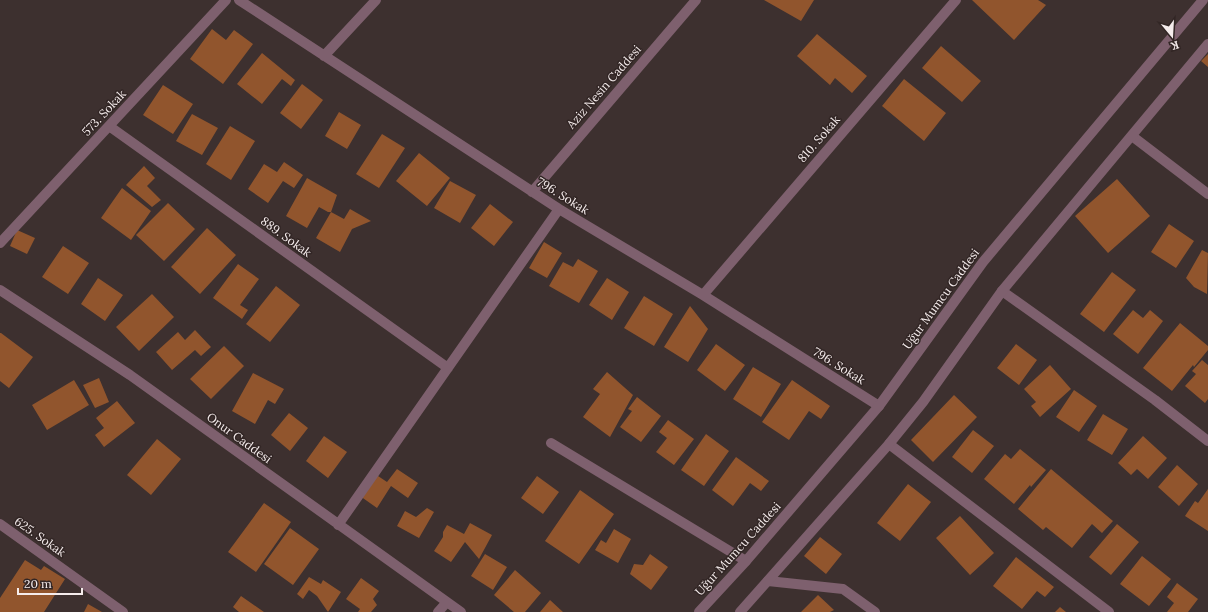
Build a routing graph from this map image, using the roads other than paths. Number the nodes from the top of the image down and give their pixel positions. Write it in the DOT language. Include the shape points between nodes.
graph roads {
  1 [pos="226,0"];
  2 [pos="239,0"];
  3 [pos="376,0"];
  4 [pos="696,0"];
  5 [pos="956,0"];
  6 [pos="1203,0"];
  7 [pos="1208,44"];
  8 [pos="324,56"];
  9 [pos="109,126"];
  10 [pos="1132,136"];
  11 [pos="532,192"];
  12 [pos="1208,194"];
  13 [pos="559,209"];
  14 [pos="0,242"];
  15 [pos="0,290"];
  16 [pos="1002,291"];
  17 [pos="703,295"];
  18 [pos="448,368"];
  19 [pos="879,406"];
  20 [pos="1208,441"];
  21 [pos="551,443"];
  22 [pos="889,444"];
  23 [pos="0,524"];
  24 [pos="338,525"];
  25 [pos="746,561"];
  26 [pos="768,581"];
  27 [pos="446,602"];
  28 [pos="123,612"];
  29 [pos="438,612"];
  30 [pos="461,612"];
  31 [pos="699,612"];
  32 [pos="740,612"];
  33 [pos="876,612"];
  34 [pos="1109,612"];
  1 -- 9 [label="street, 573. Sokak"];
  2 -- 8 [label="street, 796. Sokak"];
  3 -- 8 [label="street"];
  4 -- 11 [label="street, Aziz Nesin Caddesi"];
  5 -- 17 [label="street, 810. Sokak"];
  6 -- 19 [label="street, Uğur Mumcu Caddesi" via="983,262"];
  7 -- 10 [label="street"];
  8 -- 11 [label="street, 796. Sokak"];
  9 -- 14 [label="street, 573. Sokak"];
  9 -- 18 [label="street, 889. Sokak"];
  10 -- 12 [label="street"];
  10 -- 16 [label="street"];
  11 -- 13 [label="street, 796. Sokak"];
  13 -- 17 [label="street, 796. Sokak"];
  13 -- 18 [label="street"];
  15 -- 24 [label="street, Onur Caddesi" via="130,375"];
  16 -- 20 [label="street"];
  16 -- 22 [label="street" via="923,402"];
  17 -- 19 [label="street, 796. Sokak"];
  18 -- 24 [label="street"];
  19 -- 25 [label="street, Uğur Mumcu Caddesi"];
  21 -- 25 [label="street"];
  22 -- 26 [label="street"];
  22 -- 34 [label="street"];
  23 -- 28 [label="street, 625. Sokak"];
  24 -- 27 [label="street, Onur Caddesi"];
  25 -- 31 [label="street, Uğur Mumcu Caddesi"];
  26 -- 32 [label="street"];
  26 -- 33 [label="street" via="843,589"];
  27 -- 29 [label="street"];
  27 -- 30 [label="street, Onur Caddesi"];
}
